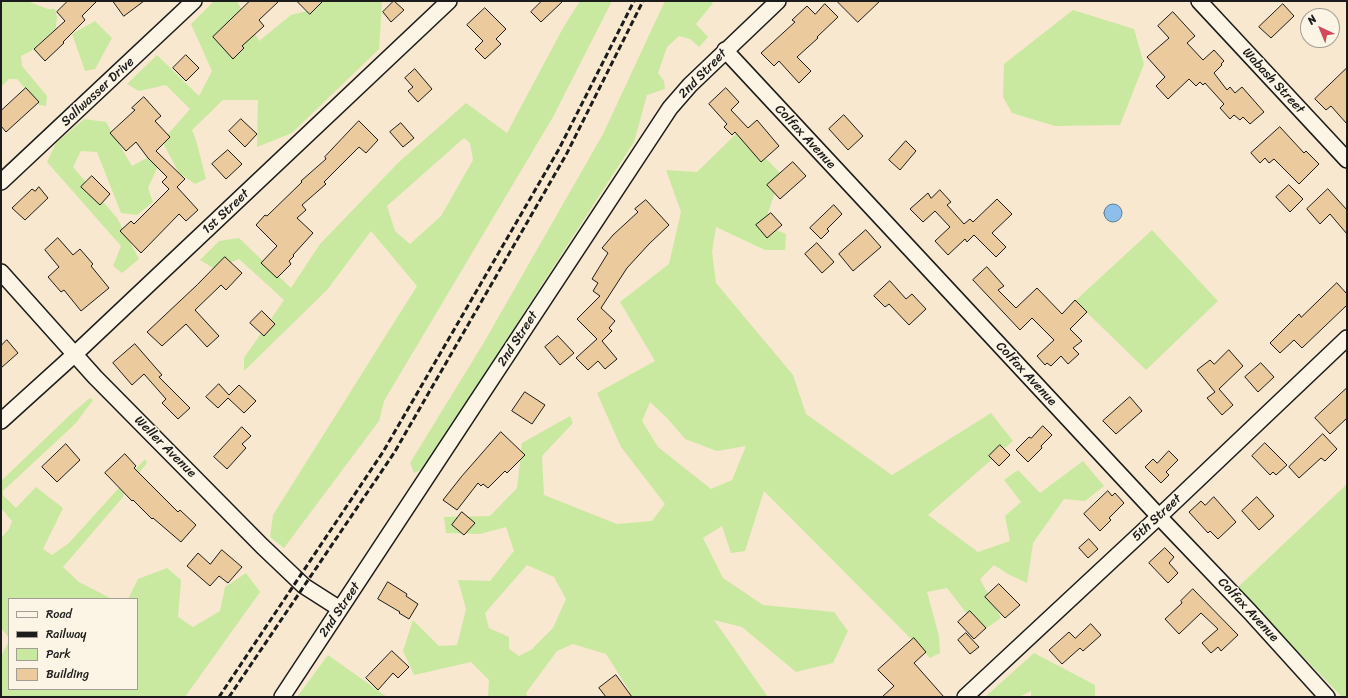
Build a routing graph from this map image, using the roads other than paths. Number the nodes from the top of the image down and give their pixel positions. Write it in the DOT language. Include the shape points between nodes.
graph roads {
  1 [pos="194,1"];
  2 [pos="449,1"];
  3 [pos="778,1"];
  4 [pos="1199,1"];
  5 [pos="725,50"];
  6 [pos="1347,160"];
  7 [pos="1,182"];
  8 [pos="1,272"];
  9 [pos="1347,338"];
  10 [pos="75,354"];
  11 [pos="1,421"];
  12 [pos="1159,516"];
  13 [pos="340,609"];
  14 [pos="282,697"];
  15 [pos="965,697"];
  16 [pos="1328,697"];
  1 -- 7 [label="street, Sallwasser Drive"];
  2 -- 10 [label="street, 1st Street"];
  3 -- 5 [label="street, 2nd Street"];
  4 -- 6 [label="street, Wabash Street"];
  5 -- 12 [label="street, Colfax Avenue"];
  5 -- 13 [label="street, 2nd Street" via="670,108"];
  8 -- 10 [label="street, Weller Avenue"];
  9 -- 12 [label="street, 5th Street"];
  10 -- 11 [label="street, 1st Street"];
  10 -- 13 [label="street, Weller Avenue" via="297,581"];
  12 -- 15 [label="street, 5th Street"];
  12 -- 16 [label="street, Colfax Avenue"];
  13 -- 14 [label="street, 2nd Street"];
}
